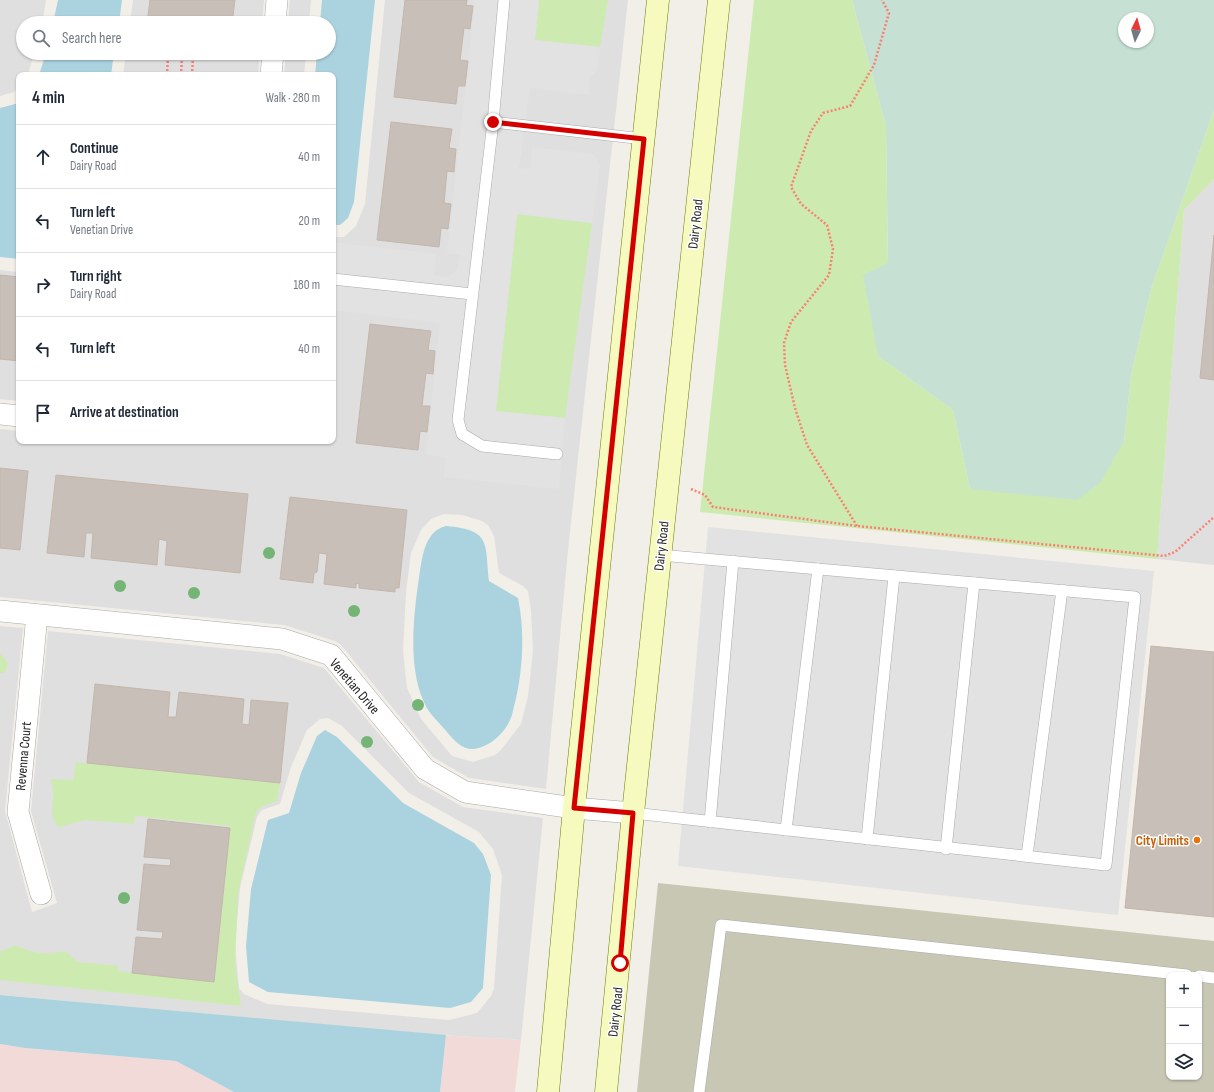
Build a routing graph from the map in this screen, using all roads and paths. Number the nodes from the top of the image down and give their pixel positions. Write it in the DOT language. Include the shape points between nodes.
graph roads {
  1 [pos="277,0"];
  2 [pos="504,0"];
  3 [pos="658,0"];
  4 [pos="719,0"];
  5 [pos="882,0"];
  6 [pos="276,16"];
  7 [pos="168,60"];
  8 [pos="182,60"];
  9 [pos="193,60"];
  10 [pos="272,60"];
  11 [pos="167,72"];
  12 [pos="181,72"];
  13 [pos="192,72"];
  14 [pos="271,72"];
  15 [pos="493,122"];
  16 [pos="644,139"];
  17 [pos="336,279"];
  18 [pos="472,294"];
  19 [pos="0,414"];
  20 [pos="16,416"];
  21 [pos="557,454"];
  22 [pos="691,489"];
  23 [pos="1214,517"];
  24 [pos="857,526"];
  25 [pos="660,555"];
  26 [pos="733,562"];
  27 [pos="818,569"];
  28 [pos="894,576"];
  29 [pos="974,583"];
  30 [pos="1062,590"];
  31 [pos="0,611"];
  32 [pos="37,615"];
  33 [pos="574,808"];
  34 [pos="633,813"];
  35 [pos="710,822"];
  36 [pos="786,830"];
  37 [pos="867,838"];
  38 [pos="946,849"];
  39 [pos="1027,856"];
  40 [pos="41,894"];
  41 [pos="1166,973"];
  42 [pos="1202,976"];
  43 [pos="1214,978"];
  44 [pos="548,1092"];
  45 [pos="606,1092"];
  46 [pos="699,1092"];
  1 -- 6 [label="street"];
  2 -- 15 [label="lane"];
  3 -- 16 [label="street"];
  4 -- 25 [label="street, Dairy Road"];
  5 -- 24 [label="path" via="889,14 874,65 850,106 823,113 811,131 791,187 801,204 827,225 833,249 829,275 791,322 784,343 785,365 807,445"];
  7 -- 11 [label="path"];
  8 -- 12 [label="path"];
  9 -- 13 [label="path"];
  10 -- 14 [label="street"];
  15 -- 16 [label="lane"];
  15 -- 18 [label="lane"];
  16 -- 33 [label="street"];
  17 -- 18 [label="lane"];
  18 -- 21 [label="lane" via="458,420 462,434 482,446"];
  19 -- 20 [label="street"];
  22 -- 24 [label="path" via="705,495 713,506"];
  23 -- 24 [label="path" via="1175,552 1164,556"];
  25 -- 26 [label="lane"];
  25 -- 34 [label="street, Dairy Road"];
  26 -- 27 [label="lane"];
  26 -- 35 [label="lane"];
  27 -- 28 [label="lane"];
  27 -- 36 [label="lane"];
  28 -- 29 [label="lane"];
  28 -- 37 [label="lane"];
  29 -- 30 [label="lane"];
  29 -- 38 [label="lane"];
  30 -- 39 [label="lane"];
  30 -- 39 [label="lane" via="1135,597 1106,865"];
  31 -- 32 [label="street, Venetian Drive"];
  32 -- 33 [label="street, Venetian Drive" via="282,639 331,655 424,769 464,792"];
  32 -- 40 [label="street, Revenna Court" via="18,812"];
  33 -- 34 [label="street, Venetian Drive"];
  33 -- 44 [label="street"];
  34 -- 35 [label="lane"];
  34 -- 45 [label="street, Dairy Road"];
  35 -- 36 [label="lane"];
  36 -- 37 [label="lane"];
  37 -- 38 [label="lane"];
  38 -- 39 [label="lane"];
  41 -- 46 [label="lane" via="721,925"];
  42 -- 43 [label="lane"];
}
